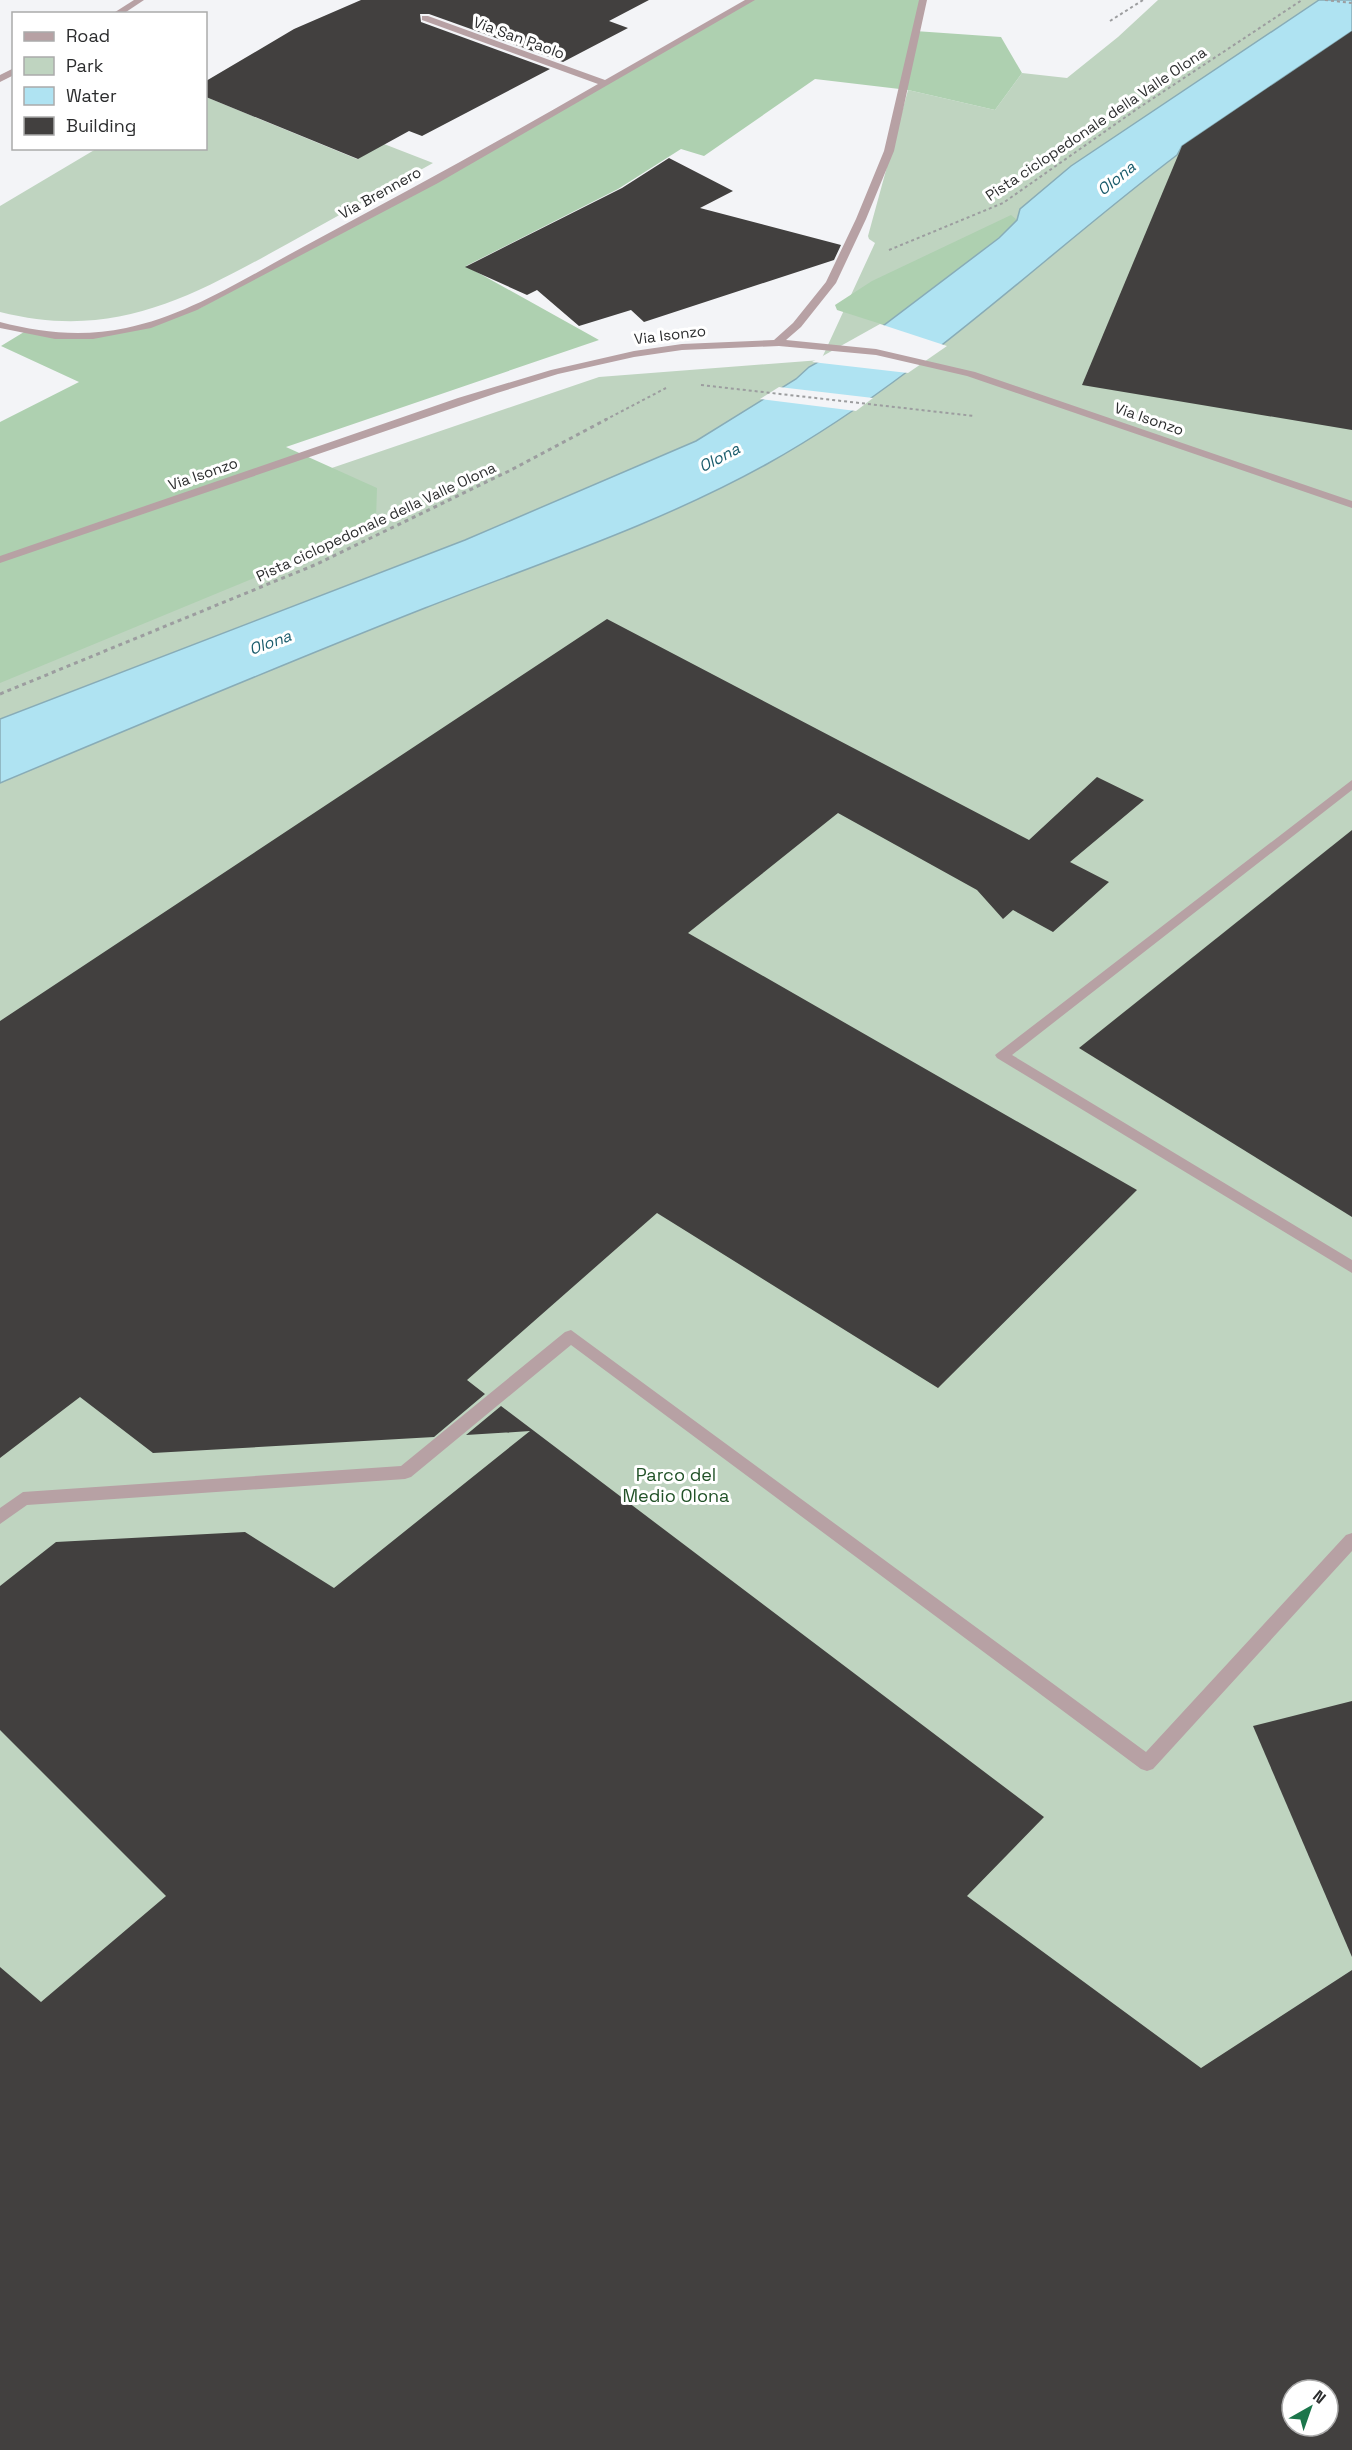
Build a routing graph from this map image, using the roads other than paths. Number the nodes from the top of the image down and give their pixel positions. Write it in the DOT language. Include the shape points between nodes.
graph roads {
  1 [pos="140,0"];
  2 [pos="923,0"];
  3 [pos="744,1"];
  4 [pos="119,12"];
  5 [pos="425,18"];
  6 [pos="604,83"];
  7 [pos="0,326"];
  8 [pos="777,343"];
  9 [pos="1352,505"];
  10 [pos="0,560"];
  11 [pos="1352,784"];
  12 [pos="1352,1267"];
  13 [pos="0,1517"];
  14 [pos="1352,1540"];
  1 -- 4 [label="street"];
  2 -- 8 [label="street" via="889,151 831,283"];
  3 -- 6 [label="street, Via Brennero"];
  5 -- 6 [label="street, Via San Paolo"];
  6 -- 7 [label="street, Via Brennero" via="388,207 196,307 146,327 82,338 20,332"];
  8 -- 9 [label="street, Via Isonzo" via="891,353 971,374"];
  8 -- 10 [label="street, Via Isonzo" via="708,345 629,355 510,385"];
  11 -- 12 [label="street" via="1002,1055"];
  13 -- 14 [label="street" via="23,1499 405,1472 571,1336 1148,1763"];
}
